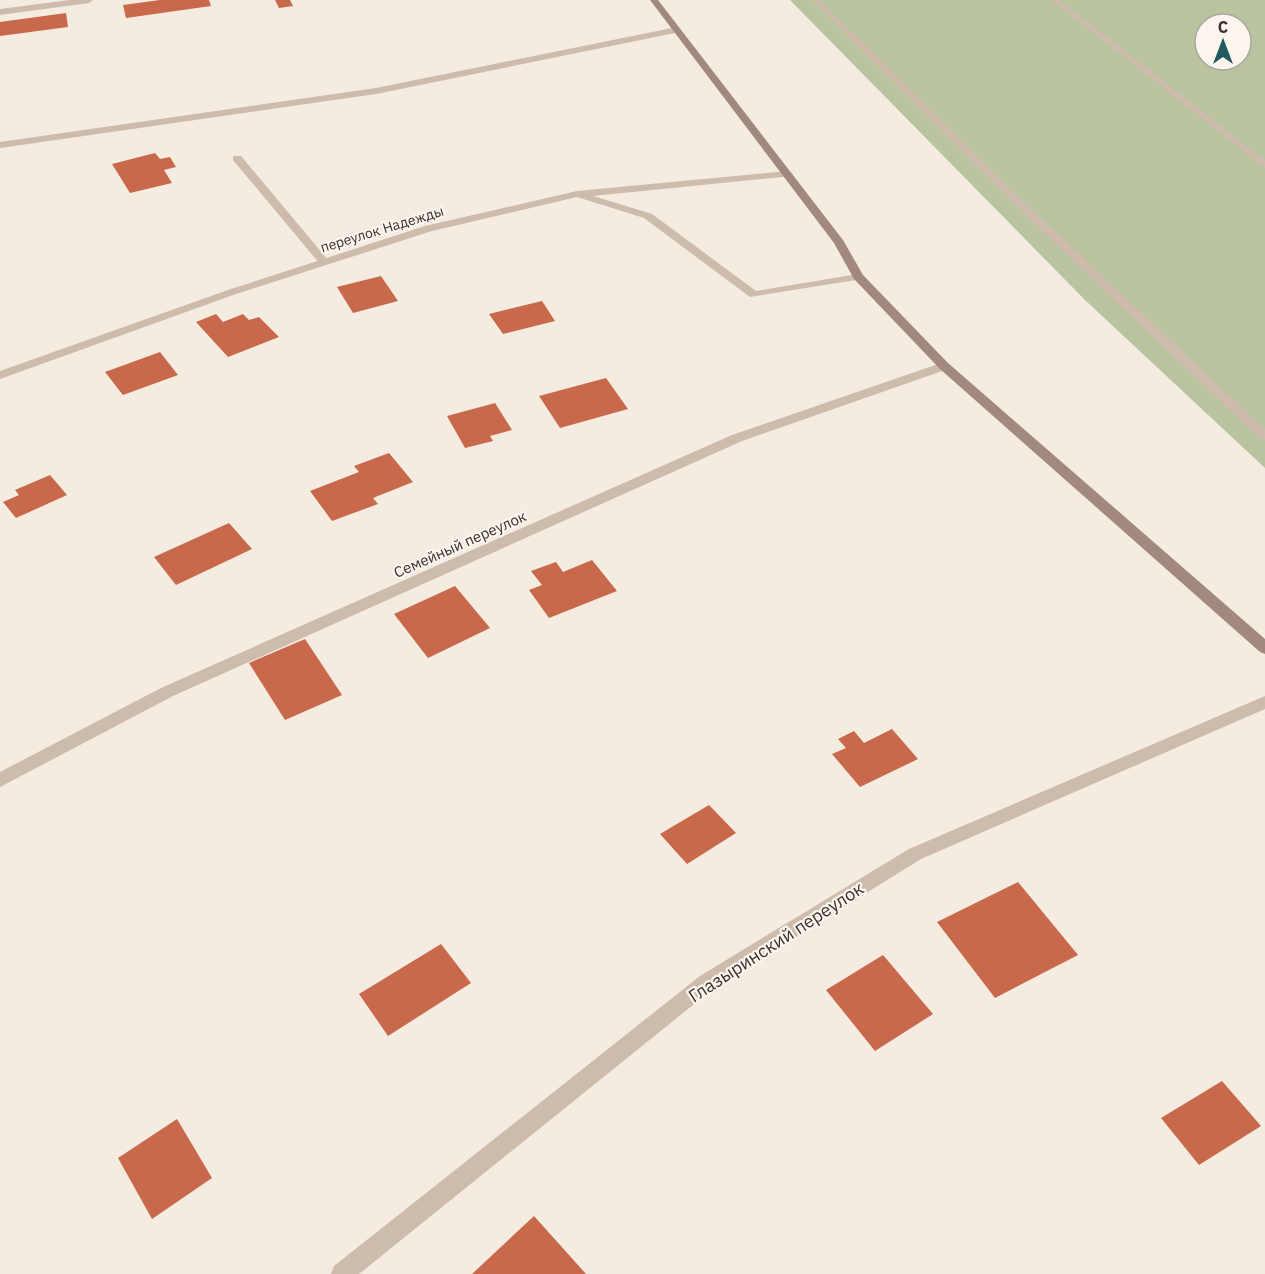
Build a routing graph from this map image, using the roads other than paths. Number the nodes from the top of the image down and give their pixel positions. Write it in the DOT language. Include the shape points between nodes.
graph roads {
  1 [pos="90,0"];
  2 [pos="654,0"];
  3 [pos="815,0"];
  4 [pos="1055,0"];
  5 [pos="0,12"];
  6 [pos="677,30"];
  7 [pos="0,145"];
  8 [pos="237,158"];
  9 [pos="1265,165"];
  10 [pos="788,174"];
  11 [pos="577,194"];
  12 [pos="324,262"];
  13 [pos="858,277"];
  14 [pos="944,366"];
  15 [pos="0,375"];
  16 [pos="1265,436"];
  17 [pos="1265,648"];
  18 [pos="1265,702"];
  19 [pos="0,780"];
  20 [pos="342,1274"];
  1 -- 5 [label="street"];
  2 -- 6 [label="street"];
  3 -- 16 [label="street" via="1021,205"];
  4 -- 9 [label="street"];
  6 -- 7 [label="street" via="375,91"];
  6 -- 10 [label="street"];
  8 -- 12 [label="street"];
  10 -- 11 [label="street, переулок Надежды"];
  10 -- 13 [label="street" via="839,242"];
  11 -- 12 [label="street, переулок Надежды" via="429,228"];
  11 -- 13 [label="street" via="648,216 754,295"];
  12 -- 15 [label="street, переулок Надежды"];
  13 -- 14 [label="street"];
  14 -- 17 [label="street"];
  14 -- 19 [label="street, Семейный переулок" via="737,438 167,692"];
  18 -- 20 [label="street, Глазыринский переулок" via="915,854 707,982"];
}
